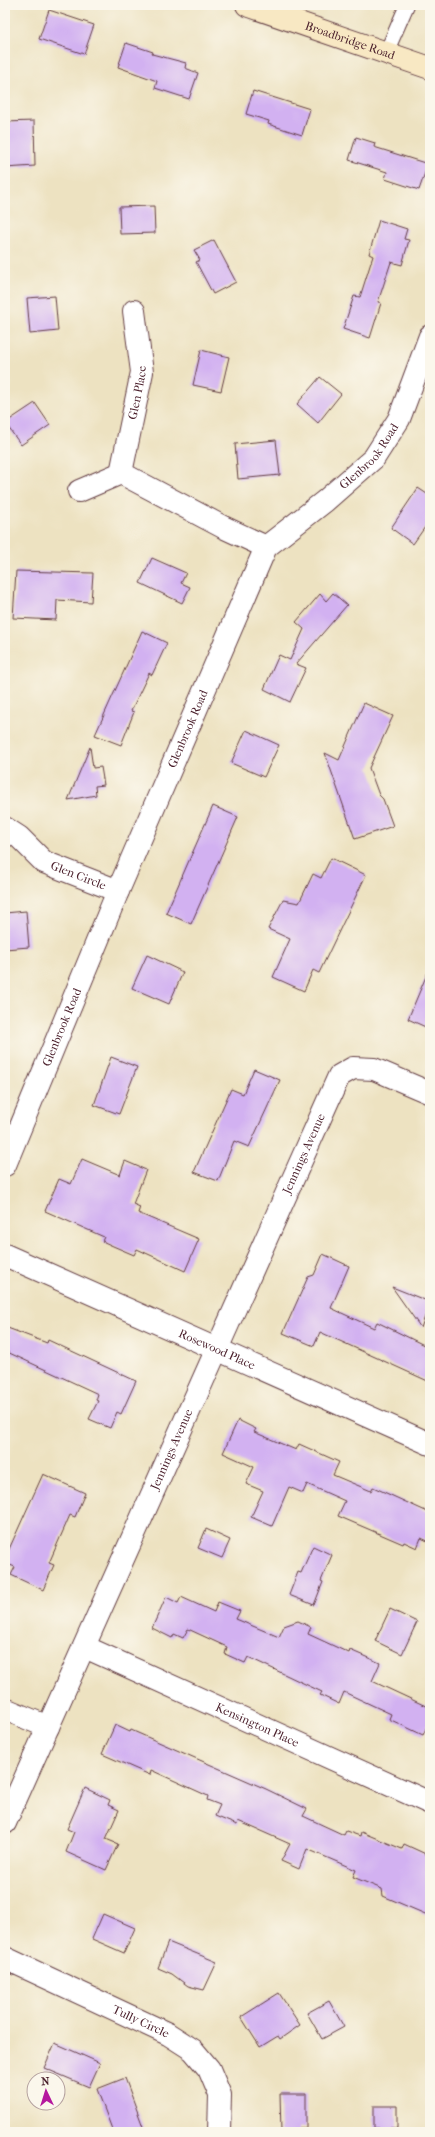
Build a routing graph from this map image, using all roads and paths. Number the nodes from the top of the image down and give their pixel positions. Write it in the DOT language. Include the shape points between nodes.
graph roads {
  1 [pos="247,5"];
  2 [pos="407,5"];
  3 [pos="386,53"];
  4 [pos="430,68"];
  5 [pos="134,311"];
  6 [pos="430,336"];
  7 [pos="121,473"];
  8 [pos="79,491"];
  9 [pos="266,547"];
  10 [pos="5,828"];
  11 [pos="118,891"];
  12 [pos="430,1093"];
  13 [pos="5,1165"];
  14 [pos="5,1255"];
  15 [pos="215,1349"];
  16 [pos="430,1444"];
  17 [pos="85,1647"];
  18 [pos="5,1709"];
  19 [pos="48,1727"];
  20 [pos="430,1803"];
  21 [pos="5,1822"];
  22 [pos="5,1958"];
  23 [pos="219,2132"];
  1 -- 3 [label="main road, Broadbridge Road"];
  2 -- 3 [label="lane"];
  3 -- 4 [label="main road, Broadbridge Road"];
  5 -- 7 [label="street, Glen Place" via="142,372"];
  6 -- 9 [label="street, Glenbrook Road" via="399,419 374,458"];
  7 -- 8 [label="street"];
  7 -- 9 [label="street"];
  9 -- 11 [label="street, Glenbrook Road"];
  10 -- 11 [label="street, Glen Circle" via="19,837 44,862"];
  11 -- 13 [label="street, Glenbrook Road"];
  12 -- 15 [label="street, Jennings Avenue" via="374,1069 353,1068 339,1076"];
  14 -- 15 [label="street, Rosewood Place"];
  15 -- 16 [label="street, Rosewood Place"];
  15 -- 17 [label="street, Jennings Avenue"];
  17 -- 19 [label="street, Jennings Avenue"];
  17 -- 20 [label="street, Kensington Place"];
  18 -- 19 [label="street"];
  19 -- 21 [label="street, Jennings Avenue"];
  22 -- 23 [label="street, Tully Circle" via="168,2034 193,2050 209,2069 220,2095"];
}
